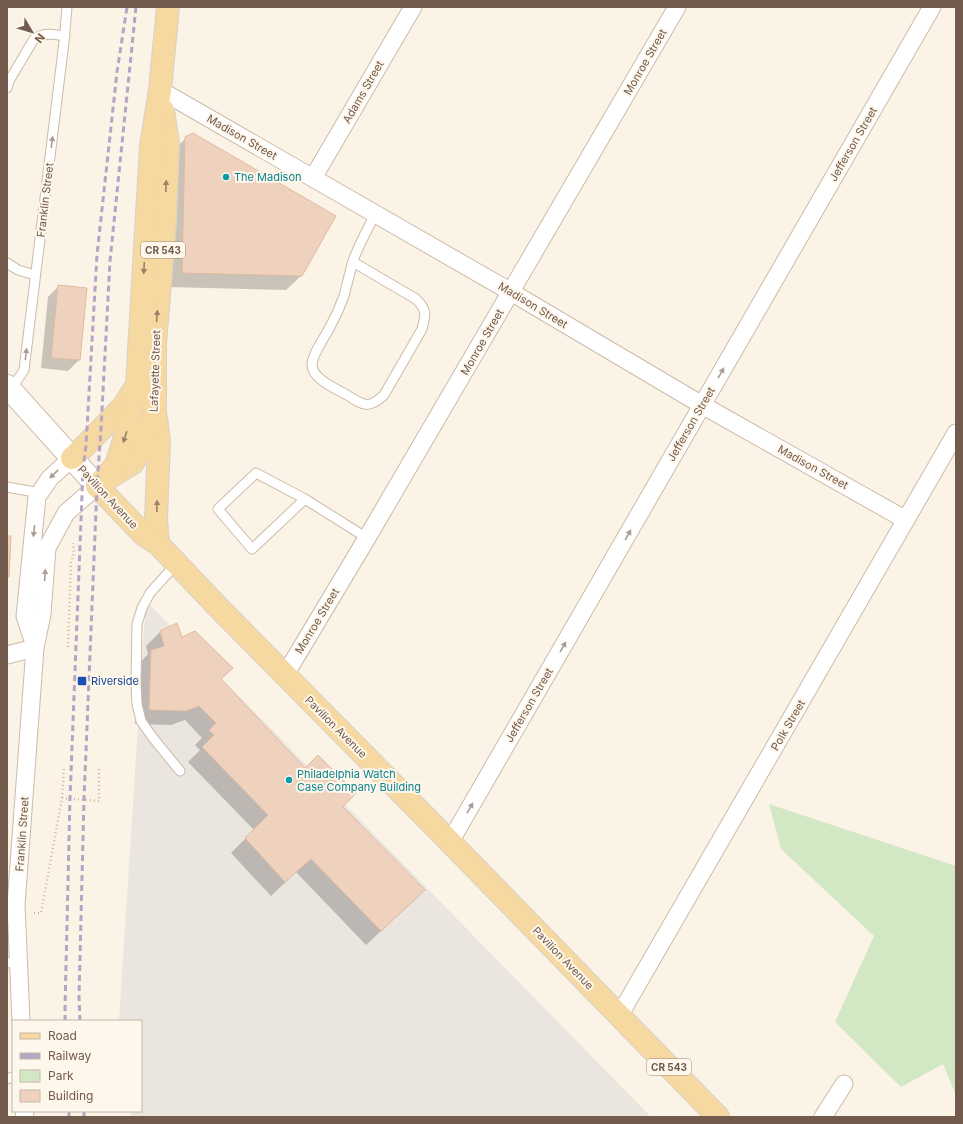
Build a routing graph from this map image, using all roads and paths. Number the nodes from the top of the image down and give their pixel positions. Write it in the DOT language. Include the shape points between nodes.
graph roads {
  1 [pos="67,7"];
  2 [pos="168,7"];
  3 [pos="413,7"];
  4 [pos="677,7"];
  5 [pos="932,7"];
  6 [pos="65,36"];
  7 [pos="7,88"];
  8 [pos="160,90"];
  9 [pos="313,178"];
  10 [pos="375,214"];
  11 [pos="353,262"];
  12 [pos="7,263"];
  13 [pos="35,274"];
  14 [pos="511,292"];
  15 [pos="137,385"];
  16 [pos="8,390"];
  17 [pos="702,405"];
  18 [pos="155,411"];
  19 [pos="956,433"];
  20 [pos="72,458"];
  21 [pos="97,486"];
  22 [pos="7,487"];
  23 [pos="40,493"];
  24 [pos="305,499"];
  25 [pos="906,520"];
  26 [pos="367,538"];
  27 [pos="73,543"];
  28 [pos="158,544"];
  29 [pos="176,564"];
  30 [pos="68,647"];
  31 [pos="35,648"];
  32 [pos="7,655"];
  33 [pos="285,676"];
  34 [pos="64,767"];
  35 [pos="99,770"];
  36 [pos="180,771"];
  37 [pos="62,798"];
  38 [pos="450,842"];
  39 [pos="14,908"];
  40 [pos="13,962"];
  41 [pos="619,1016"];
  42 [pos="21,1020"];
  43 [pos="844,1084"];
  44 [pos="718,1117"];
  45 [pos="823,1117"];
  1 -- 6 [label="lane, Franklin Street"];
  2 -- 8 [label="main road, Lafayette Street / CR 543"];
  3 -- 9 [label="street, Adams Street"];
  4 -- 14 [label="street, Monroe Street"];
  17 -- 5 [label="street, Jefferson Street, one-way"];
  6 -- 7 [label="lane" via="46,34 34,39"];
  13 -- 6 [label="lane, Franklin Street, one-way"];
  8 -- 9 [label="street, Madison Street"];
  8 -- 15 [label="main road, Lafayette Street / CR 543, one-way" via="151,146"];
  18 -- 8 [label="main road, Lafayette Street / CR 543, one-way" via="155,344 165,222 168,144"];
  9 -- 10 [label="street, Madison Street"];
  10 -- 11 [label="lane"];
  10 -- 14 [label="street, Madison Street"];
  11 -- 11 [label="lane" via="416,299 424,307 425,317 422,329 384,395 376,403 366,405 321,380 314,373 312,364 336,317"];
  12 -- 13 [label="lane" via="18,270"];
  16 -- 13 [label="lane, Franklin Street, one-way" via="24,370"];
  14 -- 17 [label="street, Madison Street"];
  14 -- 26 [label="street, Monroe Street"];
  15 -- 20 [label="main road" via="125,404"];
  15 -- 21 [label="main road, Lafayette Street / CR 543, one-way" via="116,465"];
  16 -- 20 [label="street, Pavilion Avenue"];
  17 -- 25 [label="street, Madison Street"];
  38 -- 17 [label="street, Jefferson Street, one-way"];
  18 -- 21 [label="main road, Lafayette Street / CR 543" via="146,438 132,463"];
  28 -- 18 [label="main road, one-way" via="156,520 159,441"];
  19 -- 25 [label="street, Polk Street"];
  20 -- 21 [label="street, Pavilion Avenue"];
  20 -- 23 [label="street, Franklin Street, one-way" via="50,478"];
  21 -- 28 [label="main road, Pavilion Avenue / CR 543" via="144,535"];
  31 -- 21 [label="street, Franklin Street, one-way" via="42,614 47,548 66,513"];
  22 -- 23 [label="lane"];
  23 -- 31 [label="street, Franklin Street, one-way" via="37,497 25,616"];
  24 -- 24 [label="lane" via="252,549 218,509 256,473"];
  24 -- 26 [label="lane"];
  25 -- 41 [label="street, Polk Street"];
  26 -- 33 [label="street, Monroe Street"];
  27 -- 30 [label="path"];
  28 -- 29 [label="main road, Pavilion Avenue / CR 543"];
  29 -- 33 [label="main road, Pavilion Avenue / CR 543"];
  29 -- 36 [label="lane" via="150,593 142,608 138,624 136,683 141,721"];
  31 -- 32 [label="street"];
  31 -- 39 [label="street, Franklin Street"];
  33 -- 38 [label="main road, Pavilion Avenue / CR 543"];
  34 -- 37 [label="path"];
  35 -- 37 [label="path" via="99,801"];
  37 -- 39 [label="path" via="40,914"];
  38 -- 41 [label="main road, Pavilion Avenue / CR 543"];
  39 -- 40 [label="street, Franklin Street"];
  40 -- 42 [label="street, Franklin Street"];
  41 -- 44 [label="main road, Pavilion Avenue / CR 543"];
  43 -- 45 [label="street"];
}
